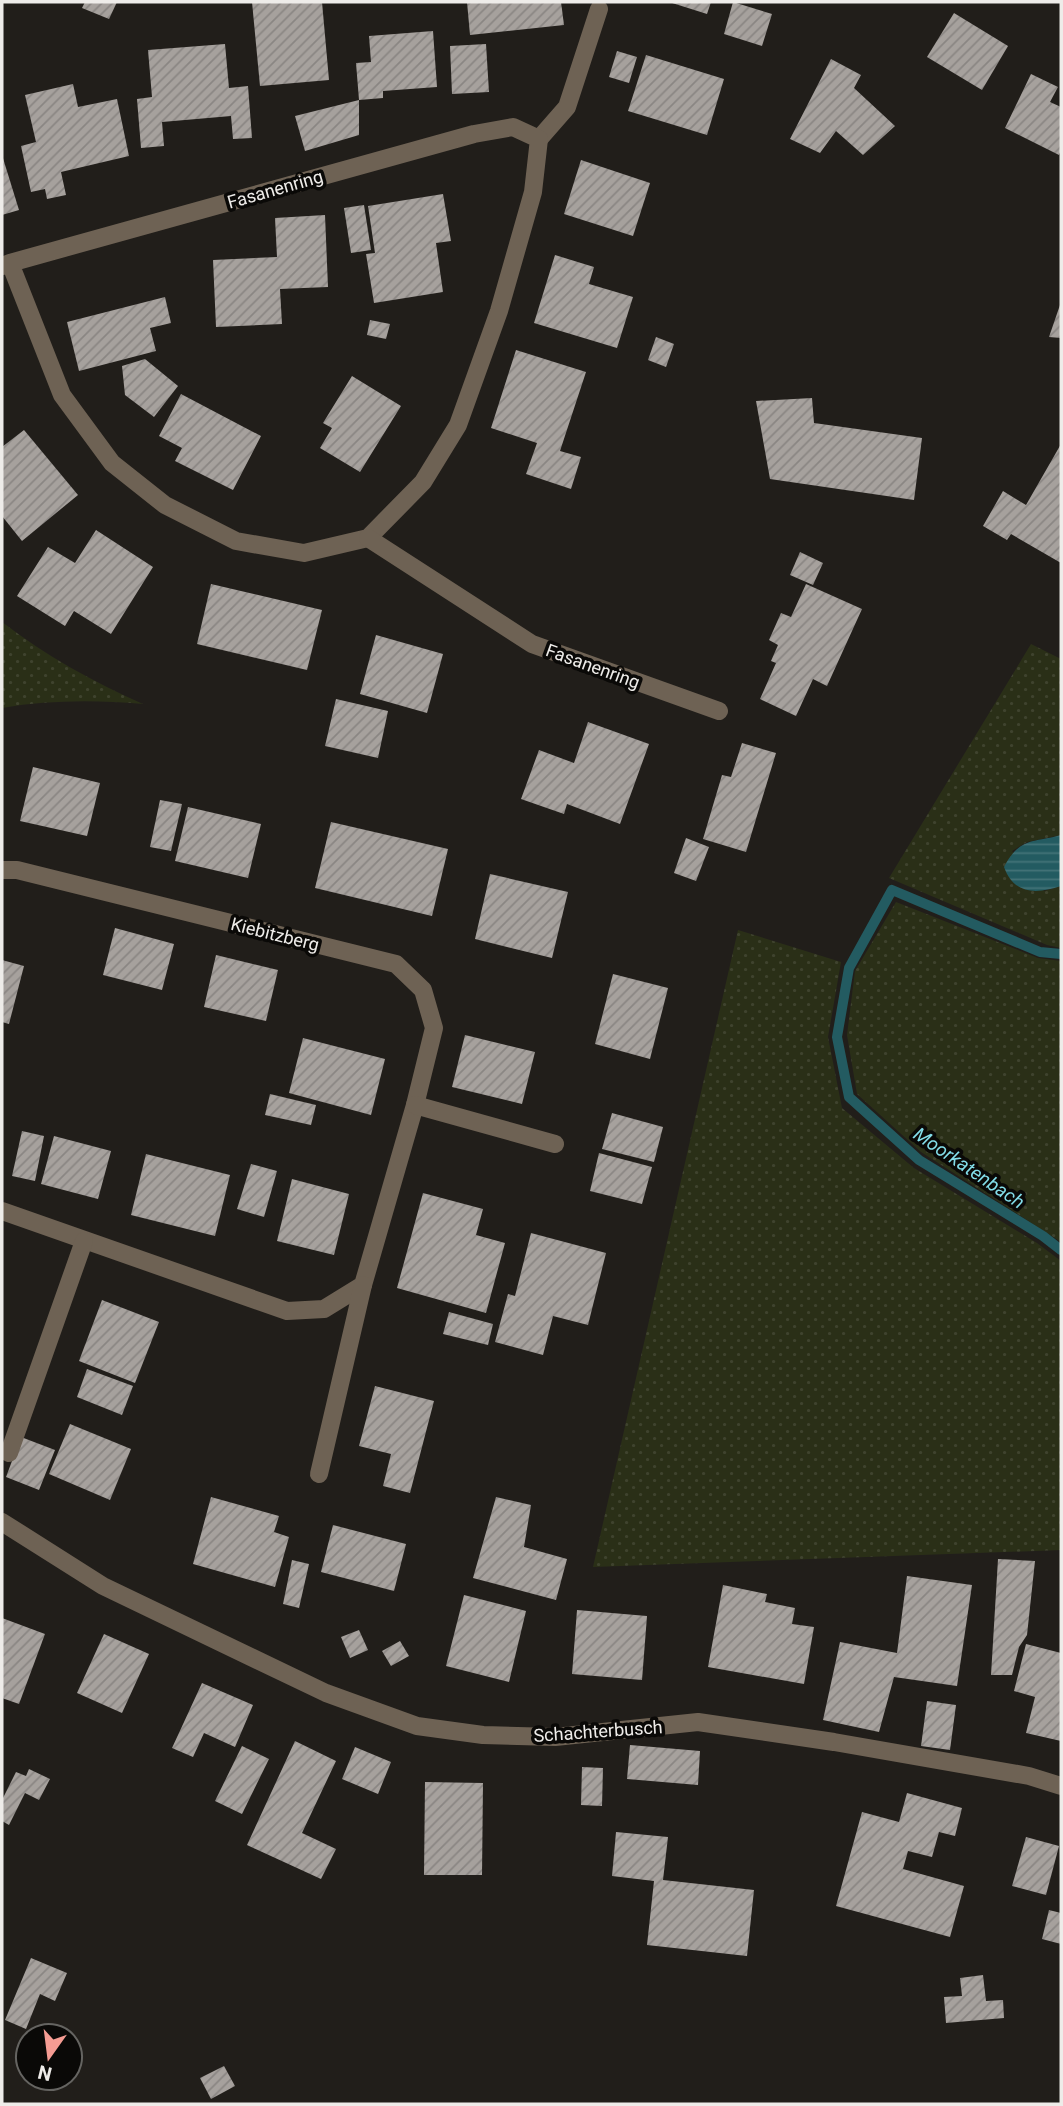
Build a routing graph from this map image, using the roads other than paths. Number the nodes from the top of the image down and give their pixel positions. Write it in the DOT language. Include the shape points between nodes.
graph roads {
  1 [pos="599,9"];
  2 [pos="539,139"];
  3 [pos="6,264"];
  4 [pos="368,538"];
  5 [pos="719,711"];
  6 [pos="2,870"];
  7 [pos="415,1105"];
  8 [pos="555,1144"];
  9 [pos="2,1211"];
  10 [pos="84,1241"];
  11 [pos="363,1285"];
  12 [pos="9,1453"];
  13 [pos="319,1474"];
  14 [pos="2,1521"];
  15 [pos="1061,1786"];
  1 -- 2 [label="street" via="567,107"];
  2 -- 3 [label="street, Fasanenring" via="513,127 474,134"];
  2 -- 4 [label="street" via="533,192 499,311 458,425 422,482"];
  3 -- 4 [label="street, Fasanenring" via="62,395 112,463 164,505 236,541 304,553"];
  4 -- 5 [label="street, Fasanenring" via="532,643"];
  6 -- 7 [label="street, Kiebitzberg" via="396,964 423,990 434,1028"];
  7 -- 8 [label="street"];
  7 -- 11 [label="street, Kiebitzberg"];
  9 -- 10 [label="street"];
  10 -- 11 [label="street" via="287,1311 324,1309"];
  10 -- 12 [label="street"];
  11 -- 13 [label="street, Kiebitzberg"];
  14 -- 15 [label="street, Schachterbusch" via="103,1586 326,1693 417,1726 483,1735 555,1737 698,1722 1029,1776"];
}
